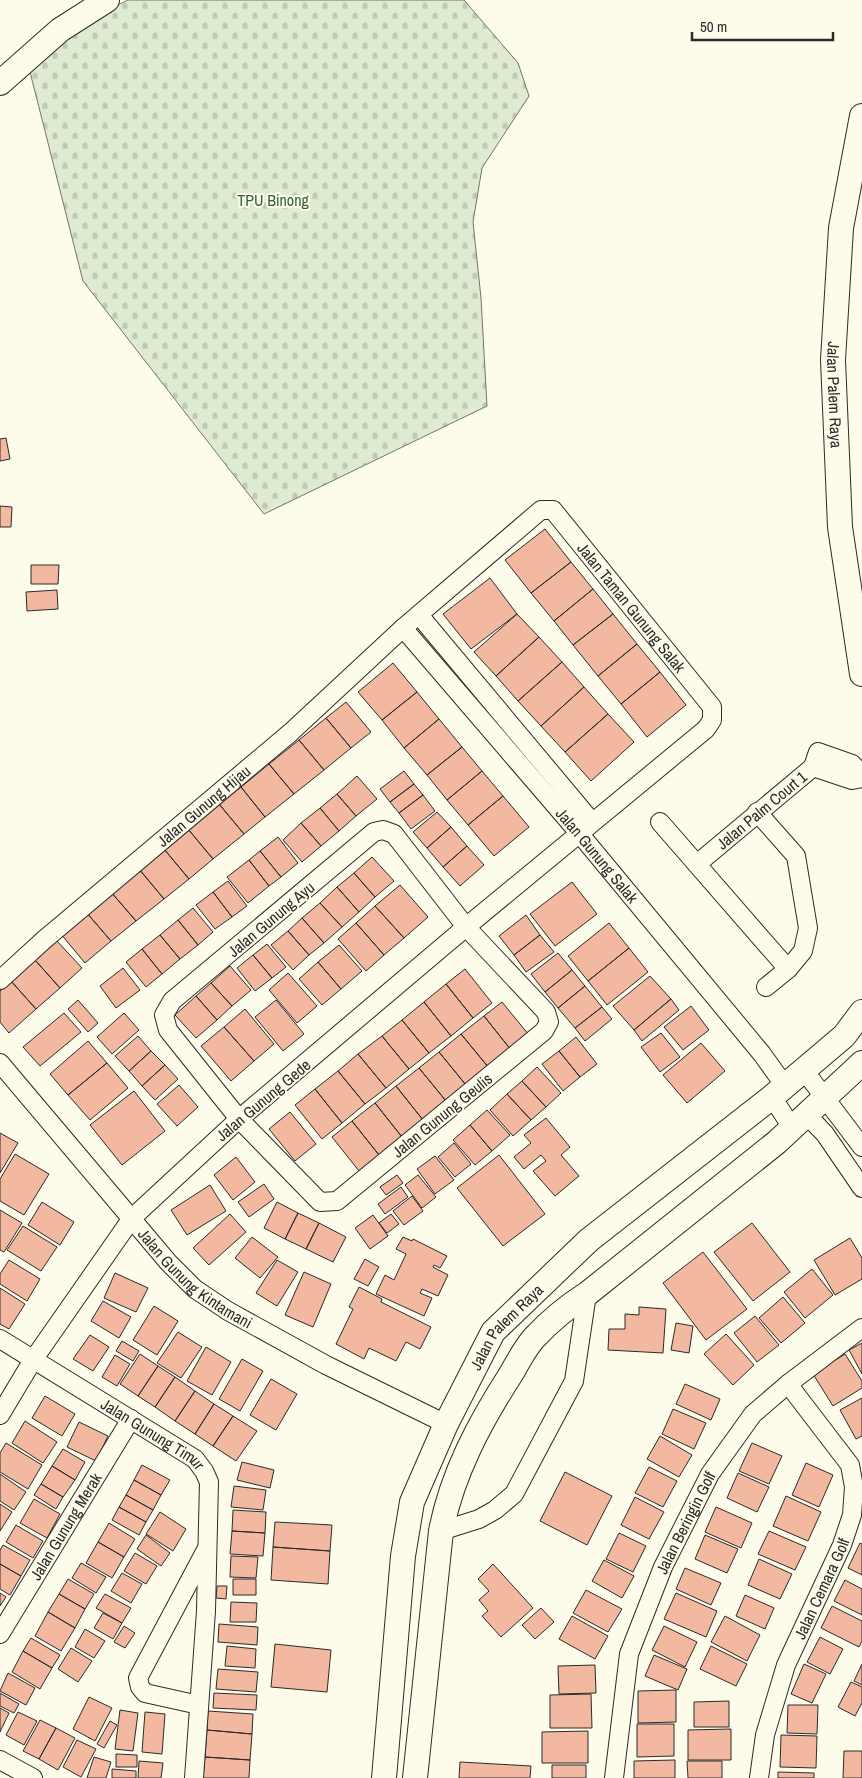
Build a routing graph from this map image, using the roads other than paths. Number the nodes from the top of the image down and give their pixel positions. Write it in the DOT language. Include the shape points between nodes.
graph roads {
  1 [pos="107,0"];
  2 [pos="0,83"];
  3 [pos="862,116"];
  4 [pos="419,615"];
  5 [pos="403,628"];
  6 [pos="862,674"];
  7 [pos="862,776"];
  8 [pos="757,812"];
  9 [pos="660,822"];
  10 [pos="585,828"];
  11 [pos="697,864"];
  12 [pos="466,927"];
  13 [pos="788,969"];
  14 [pos="0,980"];
  15 [pos="766,988"];
  16 [pos="862,1012"];
  17 [pos="0,1063"];
  18 [pos="862,1063"];
  19 [pos="803,1069"];
  20 [pos="779,1092"];
  21 [pos="825,1097"];
  22 [pos="239,1119"];
  23 [pos="800,1122"];
  24 [pos="862,1147"];
  25 [pos="862,1188"];
  26 [pos="132,1218"];
  27 [pos="587,1294"];
  28 [pos="862,1328"];
  29 [pos="0,1339"];
  30 [pos="33,1360"];
  31 [pos="788,1384"];
  32 [pos="0,1415"];
  33 [pos="132,1419"];
  34 [pos="446,1424"];
  35 [pos="441,1531"];
  36 [pos="207,1547"];
  37 [pos="0,1634"];
  38 [pos="199,1705"];
  39 [pos="0,1760"];
  40 [pos="32,1778"];
  41 [pos="194,1778"];
  42 [pos="384,1778"];
  43 [pos="415,1778"];
  44 [pos="614,1778"];
  45 [pos="759,1778"];
  1 -- 2 [label="street" via="60,30"];
  3 -- 6 [label="street, Jalan Palem Raya" via="841,228 833,360 840,527"];
  4 -- 5 [label="street, Jalan Gunung Hijau"];
  4 -- 10 [label="street, Jalan Gunung Salak"];
  4 -- 10 [label="street, Jalan Taman Gunung Salak" via="538,512 546,508 553,510 712,707 710,725 706,729"];
  5 -- 10 [label="street, Jalan Gunung Salak"];
  5 -- 14 [label="street, Jalan Gunung Hijau" via="290,733"];
  7 -- 8 [label="street, Jalan Palm Court 1" via="852,780 816,760"];
  8 -- 11 [label="street, Jalan Palm Court 1"];
  8 -- 13 [label="street" via="796,856 808,928 803,951"];
  9 -- 11 [label="street"];
  10 -- 12 [label="street, Jalan Gunung Gede"];
  10 -- 20 [label="street, Jalan Gunung Salak" via="762,1054"];
  11 -- 13 [label="street"];
  12 -- 22 [label="street, Jalan Gunung Gede"];
  12 -- 22 [label="street, Jalan Gunung Geulis" via="546,1012 549,1022 544,1031 337,1201 320,1202"];
  12 -- 22 [label="street, Jalan Gunung Ayu" via="394,834 383,830 374,832 172,1001 164,1015 168,1030"];
  13 -- 15 [label="street"];
  16 -- 19 [label="street, Jalan Palem Raya" via="844,1036"];
  17 -- 26 [label="street, Jalan Gunung Kintamani"];
  18 -- 21 [label="street, Jalan Palem Raya"];
  19 -- 20 [label="street, Jalan Palem Raya"];
  19 -- 21 [label="street"];
  20 -- 23 [label="street, Jalan Gunung Salak"];
  20 -- 34 [label="street, Jalan Palem Raya" via="588,1240 493,1332"];
  21 -- 23 [label="street, Jalan Palem Raya"];
  21 -- 24 [label="street"];
  22 -- 26 [label="street, Jalan Gunung Gede"];
  23 -- 25 [label="street, Jalan Gunung Salak" via="825,1134"];
  23 -- 27 [label="street, Jalan Palem Raya"];
  26 -- 30 [label="street, Jalan Gunung Gede"];
  26 -- 34 [label="street, Jalan Gunung Kintamani" via="195,1289 228,1311 326,1365"];
  27 -- 35 [label="street, Jalan Palem Raya" via="569,1305 533,1340 491,1404 465,1456 446,1506"];
  27 -- 35 [label="street" via="574,1382 514,1494 479,1519"];
  28 -- 31 [label="street, Jalan Beringin Golf"];
  29 -- 30 [label="street, Jalan Gunung Timur"];
  30 -- 32 [label="street, Jalan Gunung Gede"];
  30 -- 33 [label="street, Jalan Gunung Timur"];
  31 -- 44 [label="street, Jalan Beringin Golf" via="753,1414 710,1474 663,1568 629,1654"];
  31 -- 45 [label="street, Jalan Cemara Golf" via="850,1465 853,1505 842,1545 786,1665 765,1735"];
  33 -- 36 [label="street, Jalan Gunung Timur" via="195,1459 204,1471 208,1482"];
  33 -- 37 [label="street, Jalan Gunung Merak"];
  34 -- 42 [label="street, Jalan Palem Raya" via="412,1502 404,1556"];
  35 -- 43 [label="street, Jalan Palem Raya"];
  36 -- 38 [label="street, Jalan Gunung Timur"];
  36 -- 38 [label="street, Jalan Gunung Timur" via="138,1678 145,1693"];
  38 -- 41 [label="street, Jalan Gunung Timur"];
  39 -- 40 [label="street"];
}
